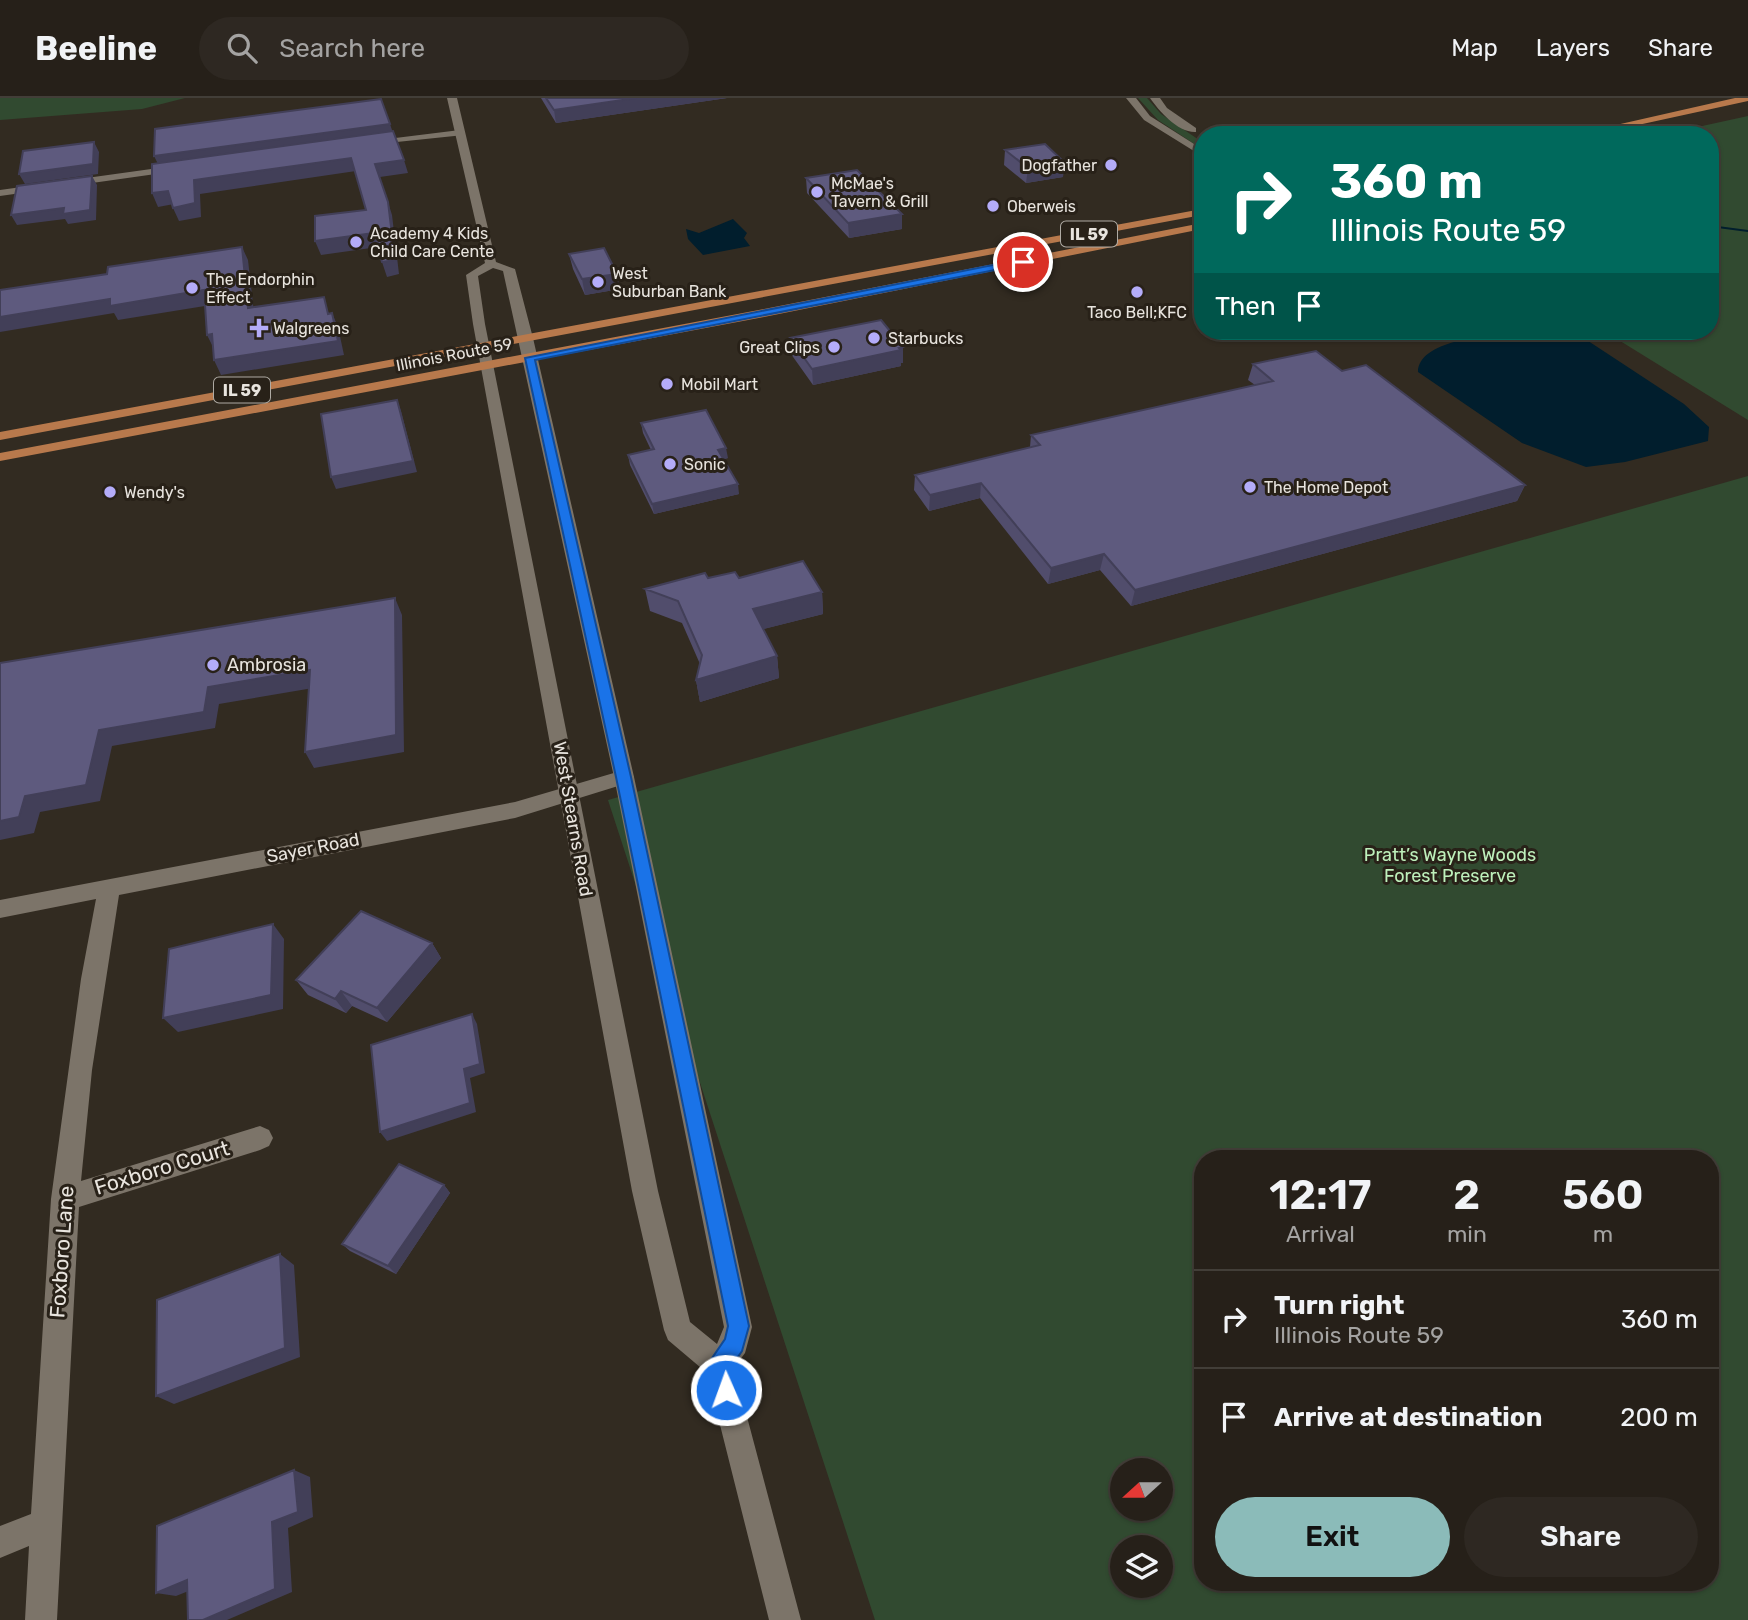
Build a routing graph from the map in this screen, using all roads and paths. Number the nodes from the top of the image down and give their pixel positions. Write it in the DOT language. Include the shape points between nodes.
graph roads {
  1 [pos="452,98"];
  2 [pos="1131,98"];
  3 [pos="1155,98"];
  4 [pos="1748,99"];
  5 [pos="1620,126"];
  6 [pos="1194,131"];
  7 [pos="460,133"];
  8 [pos="355,144"];
  9 [pos="1194,148"];
  10 [pos="191,166"];
  11 [pos="0,193"];
  12 [pos="1194,213"];
  13 [pos="1194,228"];
  14 [pos="491,264"];
  15 [pos="526,338"];
  16 [pos="483,345"];
  17 [pos="530,358"];
  18 [pos="487,366"];
  19 [pos="0,436"];
  20 [pos="0,457"];
  21 [pos="624,777"];
  22 [pos="569,794"];
  23 [pos="109,888"];
  24 [pos="0,909"];
  25 [pos="260,1138"];
  26 [pos="64,1199"];
  27 [pos="719,1364"];
  28 [pos="46,1524"];
  29 [pos="0,1542"];
  30 [pos="41,1620"];
  31 [pos="785,1620"];
  1 -- 7 [label="main road"];
  2 -- 9 [label="main road" via="1147,118"];
  3 -- 6 [label="main road" via="1163,110"];
  4 -- 5 [label="main road"];
  7 -- 8 [label="main road"];
  7 -- 14 [label="main road"];
  10 -- 11 [label="main road"];
  12 -- 15 [label="main road, Illinois Route 59 / IL 59"];
  13 -- 17 [label="main road, Illinois Route 59 / IL 59"];
  14 -- 15 [label="main road" via="509,270"];
  14 -- 16 [label="main road, West Stearns Road" via="472,275"];
  15 -- 16 [label="main road, Illinois Route 59 / IL 59"];
  15 -- 17 [label="main road"];
  16 -- 18 [label="main road, West Stearns Road"];
  16 -- 19 [label="main road, Illinois Route 59 / IL 59"];
  17 -- 18 [label="main road, Illinois Route 59 / IL 59"];
  17 -- 21 [label="main road"];
  18 -- 20 [label="main road, Illinois Route 59 / IL 59"];
  18 -- 22 [label="main road, West Stearns Road"];
  21 -- 22 [label="main road, Sayer Road"];
  21 -- 27 [label="main road" via="738,1326 735,1343"];
  22 -- 23 [label="main road, Sayer Road" via="515,810"];
  22 -- 27 [label="main road, West Stearns Road" via="645,1191 678,1330"];
  23 -- 24 [label="main road, Sayer Road"];
  23 -- 26 [label="main road, Foxboro Lane" via="81,1042"];
  25 -- 26 [label="main road, Foxboro Court"];
  26 -- 28 [label="main road, Foxboro Lane"];
  27 -- 31 [label="main road"];
  28 -- 29 [label="main road"];
  28 -- 30 [label="main road, Foxboro Lane"];
}
